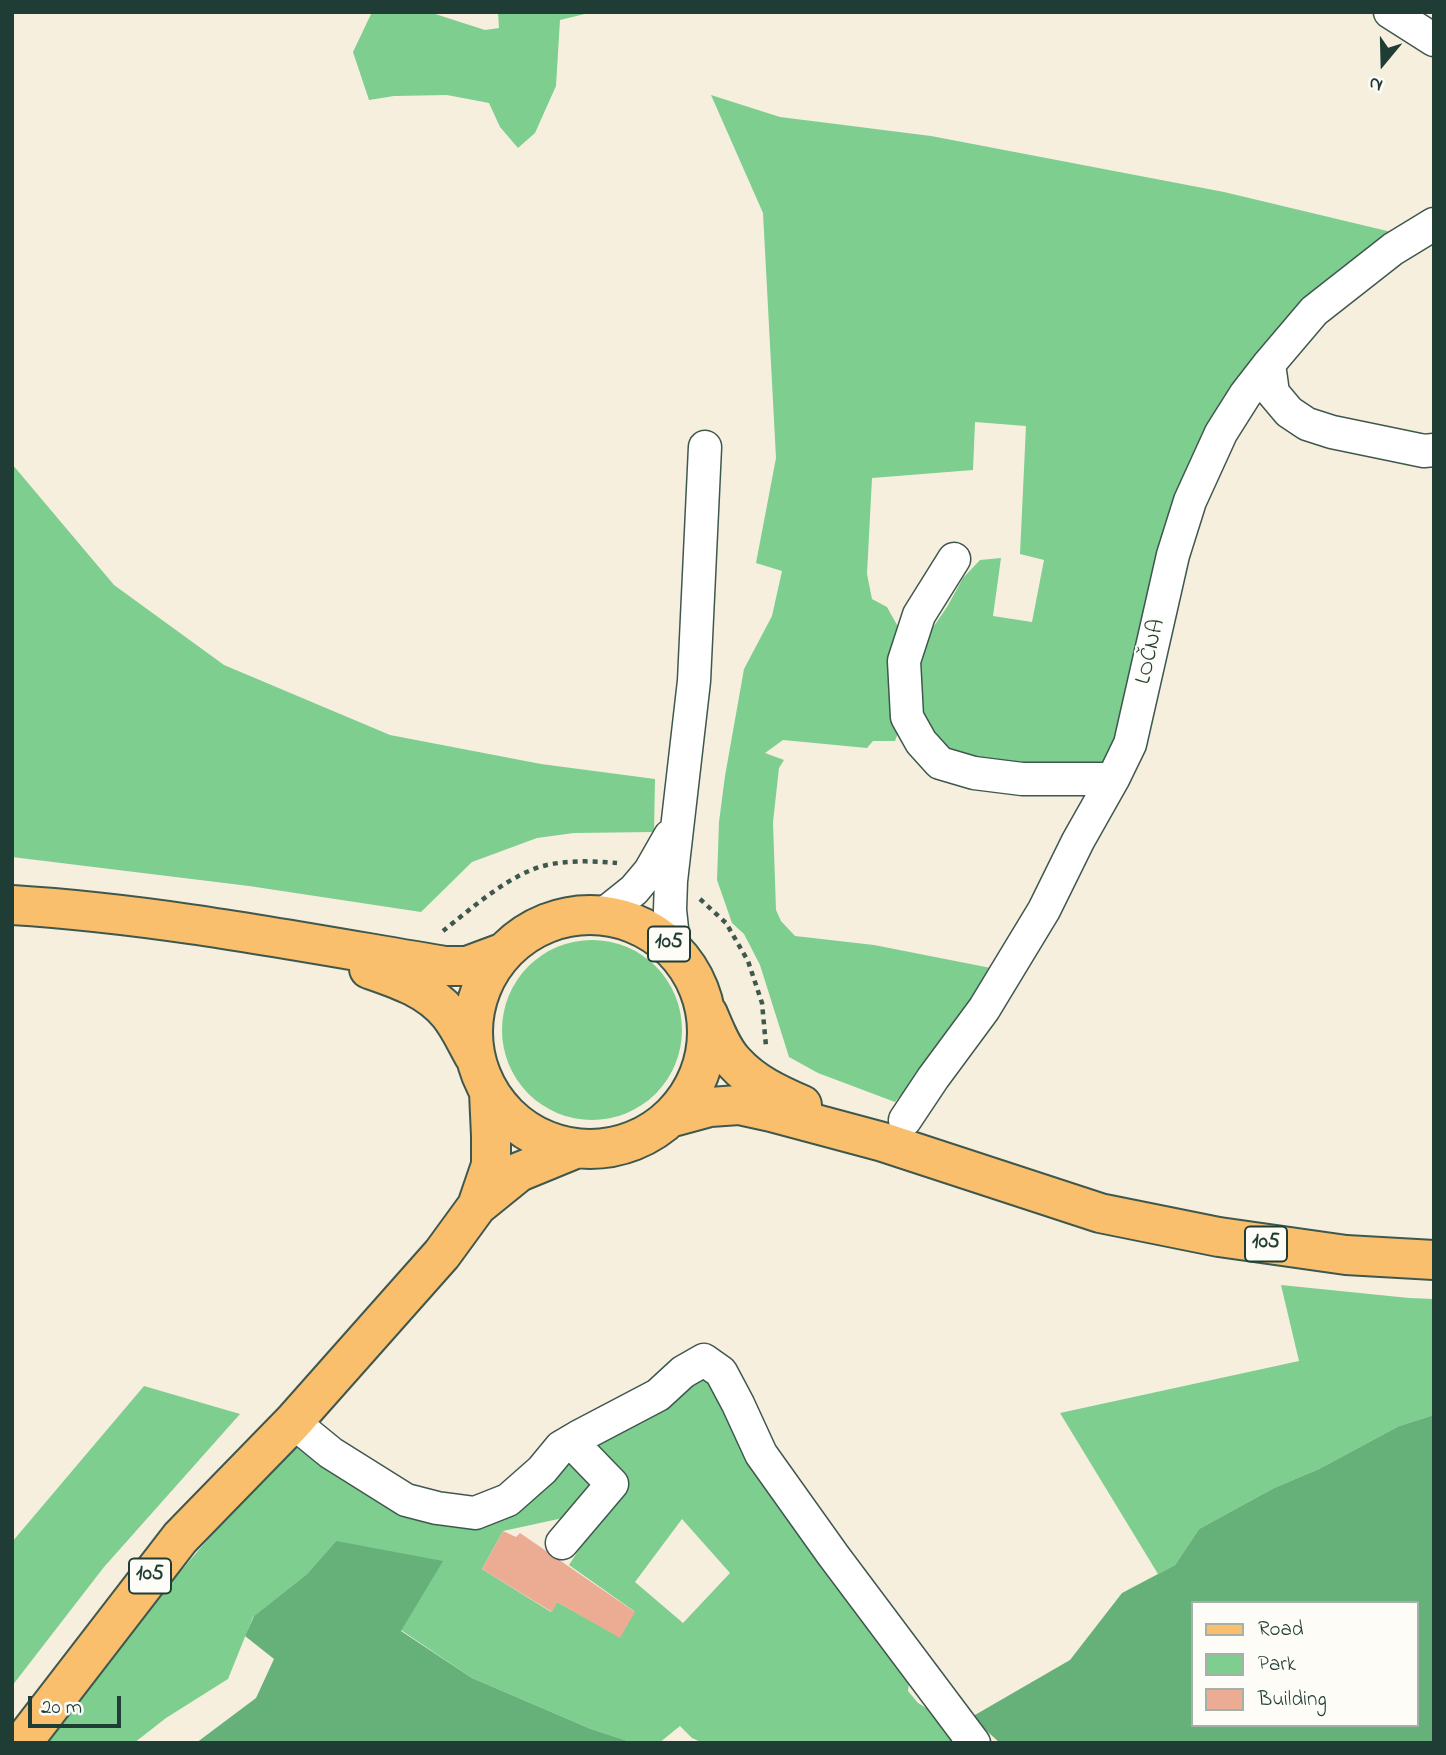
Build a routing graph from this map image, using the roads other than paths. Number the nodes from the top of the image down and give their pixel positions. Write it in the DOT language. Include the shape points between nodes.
graph roads {
  1 [pos="1390,12"];
  2 [pos="1434,40"];
  3 [pos="1434,224"];
  4 [pos="1269,364"];
  5 [pos="705,447"];
  6 [pos="1434,450"];
  7 [pos="954,559"];
  8 [pos="1113,779"];
  9 [pos="677,822"];
  10 [pos="12,905"];
  11 [pos="604,914"];
  12 [pos="288,940"];
  13 [pos="674,947"];
  14 [pos="502,953"];
  15 [pos="707,1012"];
  16 [pos="482,1075"];
  17 [pos="673,1117"];
  18 [pos="894,1131"];
  19 [pos="575,1149"];
  20 [pos="477,1206"];
  21 [pos="1434,1260"];
  22 [pos="293,1422"];
  23 [pos="578,1437"];
  24 [pos="562,1543"];
  25 [pos="22,1743"];
  26 [pos="974,1743"];
  1 -- 2 [label="street"];
  3 -- 4 [label="street, LOČNA" via="1393,249 1314,311"];
  4 -- 6 [label="street" via="1273,393 1307,424"];
  4 -- 8 [label="street, LOČNA" via="1221,433 1190,501 1173,555 1130,744"];
  5 -- 9 [label="street" via="694,681"];
  7 -- 8 [label="street" via="919,615 904,661 907,717 921,742 940,763 974,773 1022,779"];
  8 -- 18 [label="street, LOČNA" via="1044,910 984,1009"];
  9 -- 11 [label="street" via="650,871"];
  9 -- 13 [label="street" via="670,910"];
  10 -- 12 [label="main road" via="171,920"];
  11 -- 13 [label="main road, 105" via="641,925"];
  11 -- 14 [label="main road, 105" via="566,916 531,929"];
  12 -- 14 [label="main road" via="444,965 467,965"];
  12 -- 16 [label="main road" via="406,982 436,999 451,1015"];
  13 -- 15 [label="main road, 105" via="695,977"];
  14 -- 16 [label="main road, 105" via="482,984 472,1020"];
  15 -- 17 [label="main road, 105" via="708,1050 696,1086"];
  15 -- 18 [label="main road, 105" via="734,1062 765,1088"];
  16 -- 19 [label="main road, 105" via="511,1119 541,1139"];
  16 -- 20 [label="main road, 105" via="491,1165"];
  17 -- 18 [label="main road, 105" via="739,1105"];
  17 -- 19 [label="main road, 105" via="644,1137 610,1148"];
  18 -- 21 [label="main road, 105" via="1100,1213 1245,1241 1346,1255"];
  19 -- 20 [label="main road, 105" via="519,1172"];
  20 -- 22 [label="main road, 105" via="442,1254"];
  22 -- 23 [label="street" via="331,1453 406,1500 475,1513 508,1500 561,1447"];
  22 -- 25 [label="main road, 105" via="180,1538"];
  23 -- 24 [label="street" via="581,1452 612,1484"];
  23 -- 26 [label="street" via="658,1395 704,1360 721,1372 761,1454"];
}
